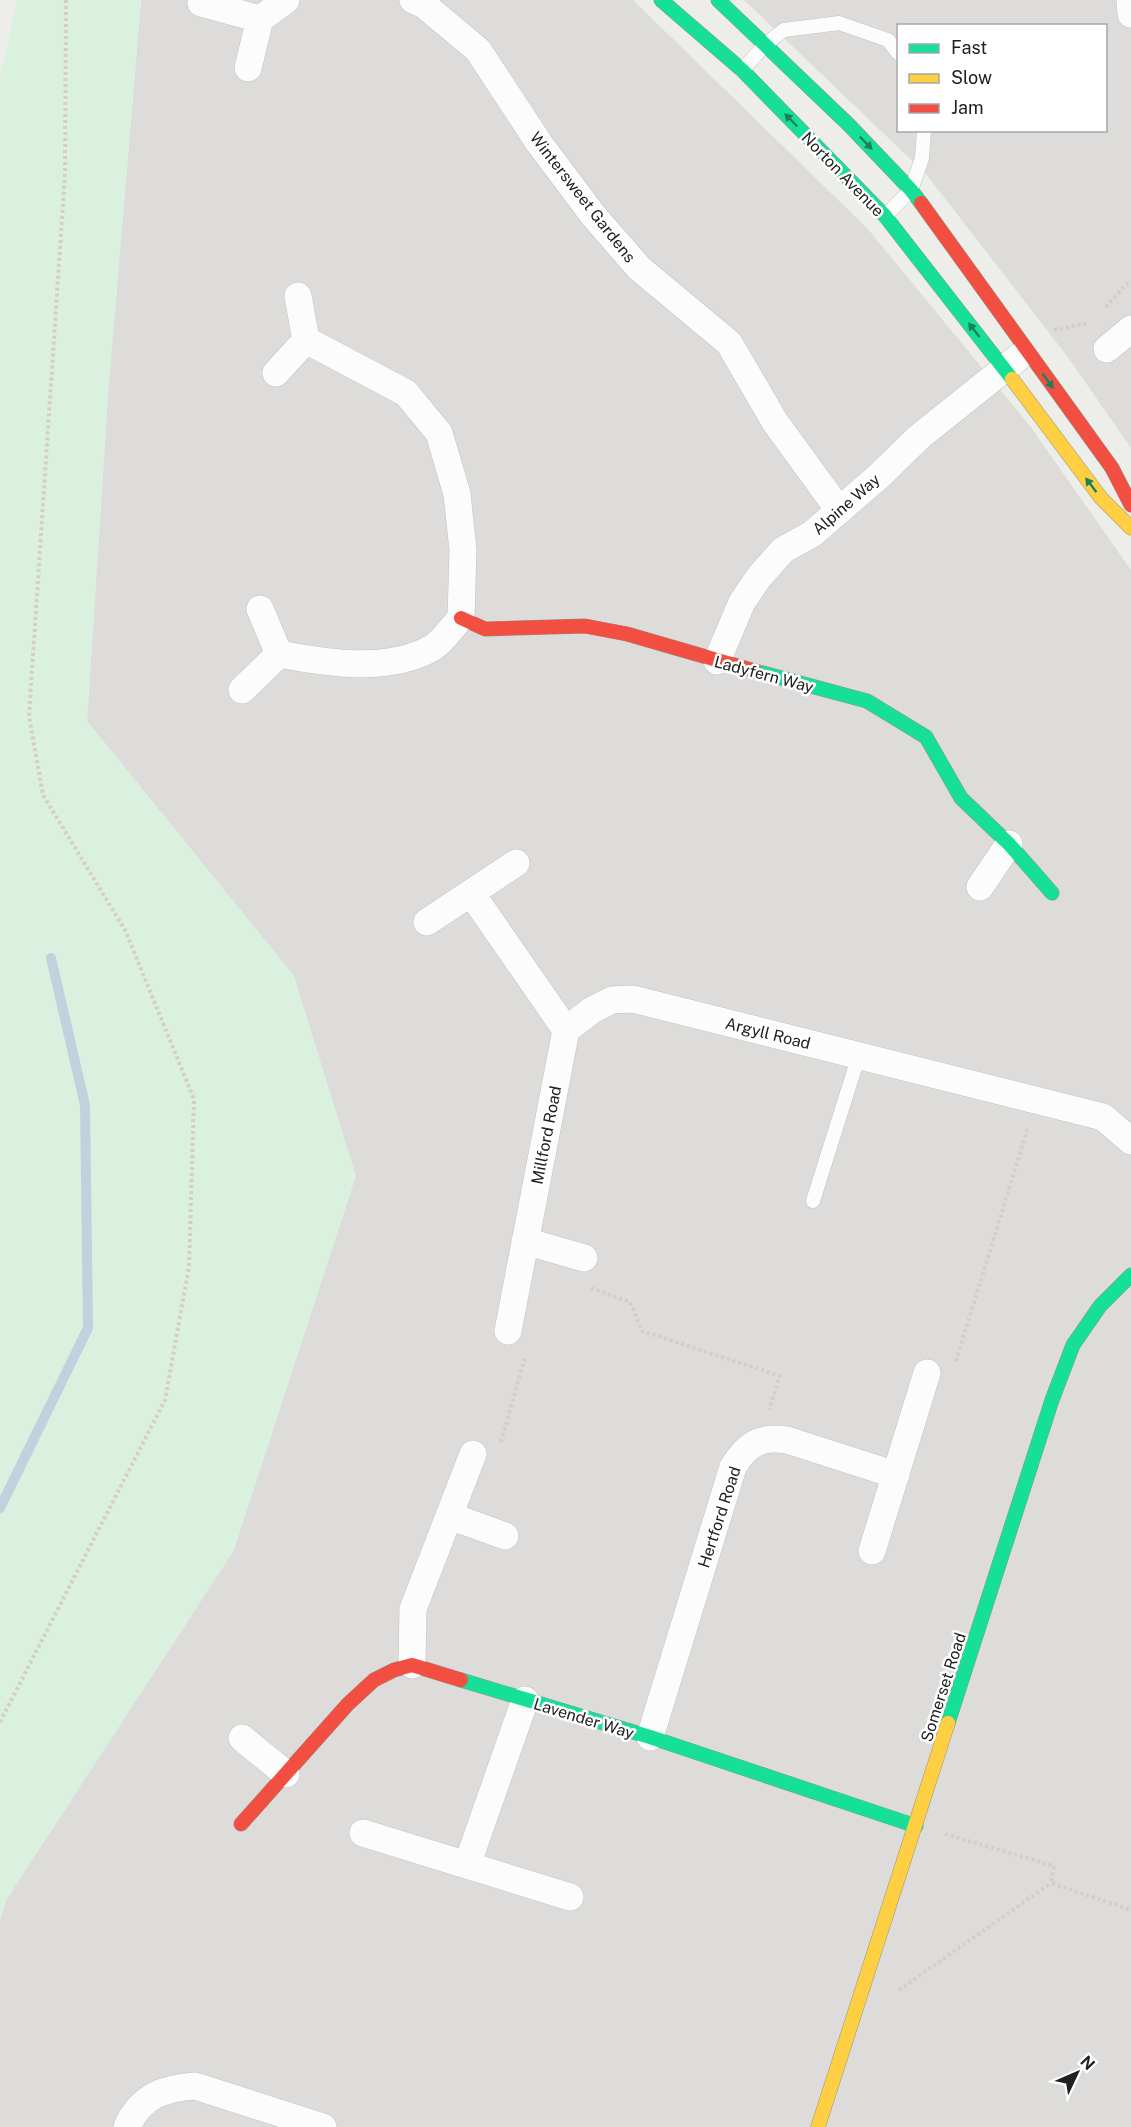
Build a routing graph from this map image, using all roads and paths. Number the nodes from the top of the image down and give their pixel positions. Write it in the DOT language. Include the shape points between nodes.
graph roads {
  1 [pos="66,0"];
  2 [pos="286,0"];
  3 [pos="412,0"];
  4 [pos="661,0"];
  5 [pos="718,0"];
  6 [pos="1130,0"];
  7 [pos="201,3"];
  8 [pos="1131,14"];
  9 [pos="260,19"];
  10 [pos="766,44"];
  11 [pos="897,52"];
  12 [pos="248,68"];
  13 [pos="742,70"];
  14 [pos="924,132"];
  15 [pos="911,190"];
  16 [pos="885,216"];
  17 [pos="1131,284"];
  18 [pos="298,297"];
  19 [pos="1100,314"];
  20 [pos="1094,322"];
  21 [pos="1131,329"];
  22 [pos="306,340"];
  23 [pos="1107,349"];
  24 [pos="1027,351"];
  25 [pos="1004,368"];
  26 [pos="276,373"];
  27 [pos="1131,505"];
  28 [pos="839,510"];
  29 [pos="1131,528"];
  30 [pos="260,609"];
  31 [pos="460,618"];
  32 [pos="279,654"];
  33 [pos="717,661"];
  34 [pos="242,690"];
  35 [pos="1009,844"];
  36 [pos="516,863"];
  37 [pos="980,887"];
  38 [pos="471,893"];
  39 [pos="1052,893"];
  40 [pos="427,922"];
  41 [pos="566,1030"];
  42 [pos="859,1055"];
  43 [pos="1037,1100"];
  44 [pos="1131,1141"];
  45 [pos="813,1201"];
  46 [pos="525,1241"];
  47 [pos="584,1258"];
  48 [pos="1131,1275"];
  49 [pos="508,1331"];
  50 [pos="927,1373"];
  51 [pos="760,1440"];
  52 [pos="473,1454"];
  53 [pos="896,1475"];
  54 [pos="450,1516"];
  55 [pos="505,1536"];
  56 [pos="872,1551"];
  57 [pos="412,1665"];
  58 [pos="525,1700"];
  59 [pos="0,1722"];
  60 [pos="650,1737"];
  61 [pos="242,1738"];
  62 [pos="286,1774"];
  63 [pos="242,1824"];
  64 [pos="916,1826"];
  65 [pos="363,1833"];
  66 [pos="468,1865"];
  67 [pos="1051,1883"];
  68 [pos="570,1897"];
  69 [pos="1131,1910"];
  70 [pos="889,1996"];
  71 [pos="127,2127"];
  72 [pos="323,2127"];
  73 [pos="818,2127"];
  1 -- 59 [label="path" via="65,173 29,716 43,795 125,930 194,1099 189,1267 165,1400"];
  2 -- 9 [label="street"];
  3 -- 28 [label="street, Wintersweet Gardens" via="424,5 478,50 538,143 639,268 729,343 776,422"];
  4 -- 13 [label="street, Norton Avenue"];
  5 -- 10 [label="street"];
  6 -- 8 [label="street"];
  7 -- 9 [label="street"];
  9 -- 12 [label="street"];
  10 -- 11 [label="lane" via="784,30 839,23 888,40"];
  10 -- 13 [label="lane"];
  10 -- 15 [label="street, one-way"];
  16 -- 13 [label="street, Norton Avenue, one-way"];
  14 -- 15 [label="lane" via="922,158"];
  15 -- 16 [label="lane"];
  15 -- 24 [label="street"];
  25 -- 16 [label="street, Norton Avenue, one-way"];
  17 -- 19 [label="path" via="1125,284"];
  18 -- 22 [label="street"];
  20 -- 24 [label="path" via="1044,332"];
  21 -- 23 [label="street"];
  22 -- 26 [label="street"];
  22 -- 31 [label="street" via="406,393 439,433 457,494 463,550"];
  24 -- 25 [label="street"];
  24 -- 27 [label="street, one-way" via="1112,468"];
  25 -- 28 [label="street, Alpine Way" via="919,437"];
  29 -- 25 [label="street, Norton Avenue, one-way" via="1101,498"];
  28 -- 33 [label="street, Alpine Way" via="812,534 783,550 759,577 742,602"];
  30 -- 32 [label="street"];
  31 -- 32 [label="street" via="434,647 396,663 324,663"];
  31 -- 33 [label="street, Ladyfern Way" via="485,629 585,626 627,634"];
  32 -- 34 [label="street"];
  33 -- 35 [label="street, Ladyfern Way" via="867,701 926,737 961,798"];
  35 -- 37 [label="street"];
  35 -- 39 [label="street, Ladyfern Way"];
  36 -- 38 [label="street"];
  38 -- 40 [label="street"];
  38 -- 41 [label="street"];
  41 -- 42 [label="street, Argyll Road" via="612,1000 633,999"];
  41 -- 46 [label="street, Millford Road"];
  42 -- 43 [label="street, Argyll Road"];
  42 -- 45 [label="lane"];
  43 -- 44 [label="street, Argyll Road" via="1103,1117"];
  43 -- 50 [label="path" via="951,1378"];
  46 -- 47 [label="street"];
  46 -- 49 [label="street, Millford Road"];
  47 -- 51 [label="path" via="575,1283 630,1302 642,1331 780,1376"];
  48 -- 64 [label="street, Somerset Road" via="1100,1306 1074,1345 1052,1400"];
  49 -- 52 [label="path" via="530,1338 497,1456"];
  50 -- 53 [label="street"];
  51 -- 53 [label="street" via="787,1440"];
  51 -- 60 [label="street, Hertford Road" via="742,1452 733,1467"];
  52 -- 54 [label="street"];
  53 -- 56 [label="street"];
  54 -- 55 [label="street"];
  54 -- 57 [label="street" via="413,1610"];
  57 -- 58 [label="street, Lavender Way"];
  57 -- 62 [label="street" via="374,1680"];
  58 -- 60 [label="street, Lavender Way"];
  58 -- 66 [label="street"];
  60 -- 64 [label="street, Lavender Way"];
  61 -- 62 [label="street"];
  62 -- 63 [label="street"];
  64 -- 67 [label="path" via="1054,1866"];
  64 -- 73 [label="street, Somerset Road"];
  65 -- 66 [label="street"];
  66 -- 68 [label="street"];
  67 -- 69 [label="path"];
  67 -- 70 [label="path"];
  71 -- 72 [label="street" via="134,2112 152,2096 176,2087 195,2086"];
}
